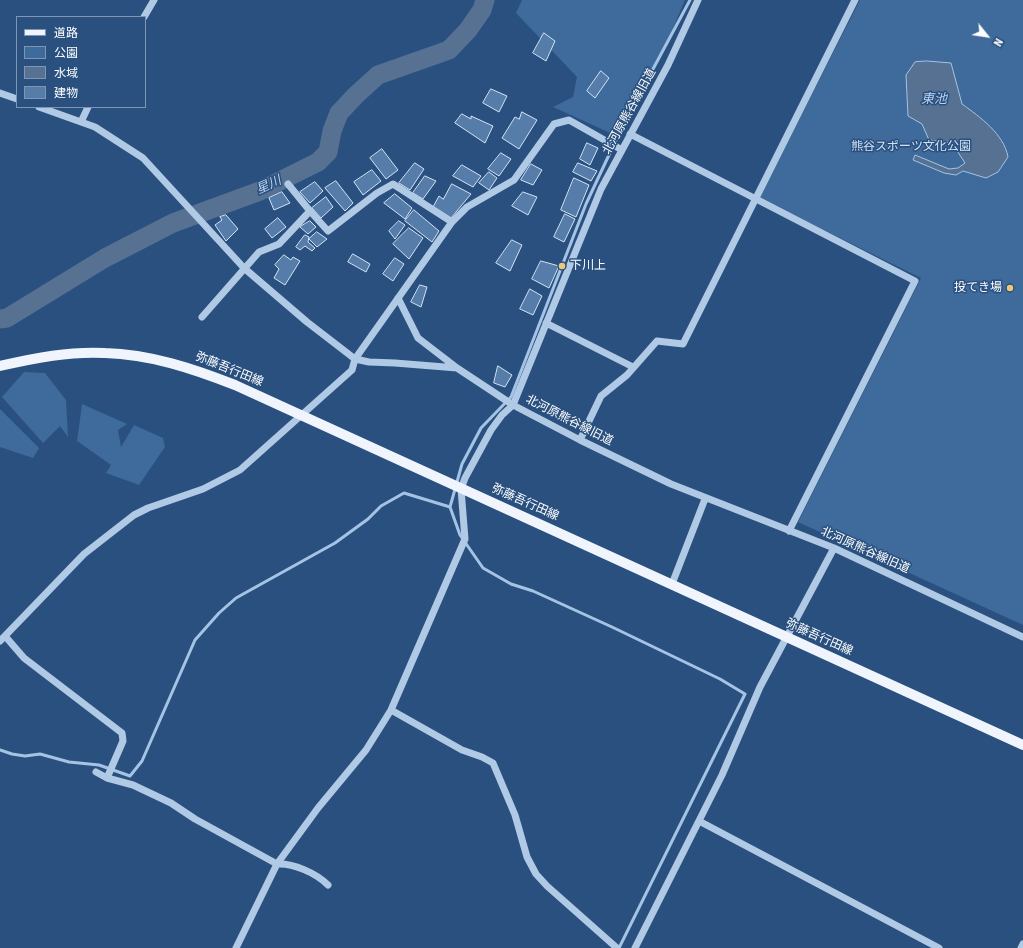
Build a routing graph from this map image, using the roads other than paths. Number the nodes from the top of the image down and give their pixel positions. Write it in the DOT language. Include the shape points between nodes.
graph roads {
  1 [pos="154,0"];
  2 [pos="698,0"];
  3 [pos="855,0"];
  4 [pos="145,16"];
  5 [pos="0,93"];
  6 [pos="16,99"];
  7 [pos="43,108"];
  8 [pos="88,108"];
  9 [pos="81,122"];
  10 [pos="630,134"];
  11 [pos="622,150"];
  12 [pos="288,184"];
  13 [pos="756,198"];
  14 [pos="310,211"];
  15 [pos="452,222"];
  16 [pos="244,268"];
  17 [pos="398,298"];
  18 [pos="202,317"];
  19 [pos="546,323"];
  20 [pos="355,359"];
  21 [pos="0,366"];
  22 [pos="633,367"];
  23 [pos="457,368"];
  24 [pos="513,405"];
  25 [pos="300,415"];
  26 [pos="580,440"];
  27 [pos="461,489"];
  28 [pos="705,498"];
  29 [pos="789,531"];
  30 [pos="834,548"];
  31 [pos="672,584"];
  32 [pos="786,637"];
  33 [pos="1023,637"];
  34 [pos="2,639"];
  35 [pos="391,710"];
  36 [pos="1023,745"];
  37 [pos="96,772"];
  38 [pos="107,778"];
  39 [pos="699,821"];
  40 [pos="277,864"];
  41 [pos="328,885"];
  42 [pos="1023,944"];
  43 [pos="236,948"];
  44 [pos="617,948"];
  45 [pos="635,948"];
  46 [pos="939,948"];
  47 [pos="1021,948"];
  1 -- 4 [label="street"];
  2 -- 10 [label="street, 北河原熊谷線旧道" via="668,65"];
  3 -- 13 [label="street"];
  5 -- 6 [label="street"];
  7 -- 9 [label="street"];
  8 -- 9 [label="street"];
  9 -- 16 [label="street" via="95,127 143,158"];
  10 -- 11 [label="street, 北河原熊谷線旧道"];
  10 -- 13 [label="street"];
  11 -- 15 [label="street" via="569,120 554,124 514,180 467,207"];
  11 -- 19 [label="street, 北河原熊谷線旧道" via="601,189"];
  12 -- 14 [label="street"];
  13 -- 22 [label="street" via="683,344 657,341"];
  13 -- 29 [label="street" via="915,281"];
  14 -- 15 [label="street" via="328,231 377,193 393,184"];
  14 -- 16 [label="street" via="279,244 258,252"];
  15 -- 17 [label="street"];
  16 -- 18 [label="street"];
  16 -- 20 [label="street"];
  17 -- 20 [label="street"];
  17 -- 23 [label="street" via="418,338"];
  19 -- 22 [label="street"];
  19 -- 24 [label="street, 北河原熊谷線旧道"];
  20 -- 23 [label="street"];
  20 -- 25 [label="street" via="352,370"];
  21 -- 25 [label="main road, 弥藤吾行田線" via="70,354 106,352 140,357 195,370"];
  22 -- 26 [label="street" via="601,396"];
  23 -- 24 [label="street"];
  24 -- 26 [label="street, 北河原熊谷線旧道"];
  24 -- 27 [label="street" via="491,430"];
  25 -- 27 [label="main road, 弥藤吾行田線"];
  25 -- 34 [label="street" via="240,470 203,489 134,515 84,554"];
  26 -- 28 [label="street, 北河原熊谷線旧道"];
  27 -- 31 [label="main road, 弥藤吾行田線"];
  27 -- 35 [label="street" via="465,539"];
  28 -- 29 [label="street, 北河原熊谷線旧道"];
  28 -- 31 [label="street"];
  29 -- 30 [label="street, 北河原熊谷線旧道"];
  30 -- 32 [label="street"];
  30 -- 33 [label="street, 北河原熊谷線旧道"];
  31 -- 32 [label="main road, 弥藤吾行田線"];
  32 -- 36 [label="main road, 弥藤吾行田線"];
  32 -- 39 [label="street" via="760,687"];
  34 -- 38 [label="street" via="122,733 123,741"];
  35 -- 40 [label="street" via="366,750 318,808"];
  35 -- 44 [label="street" via="462,750 492,763 515,815 527,857 536,874"];
  37 -- 38 [label="street"];
  38 -- 40 [label="street" via="133,785 171,803"];
  39 -- 45 [label="street"];
  39 -- 46 [label="street"];
  40 -- 41 [label="street" via="288,864 322,879"];
  40 -- 43 [label="street"];
  42 -- 47 [label="street"];
}
